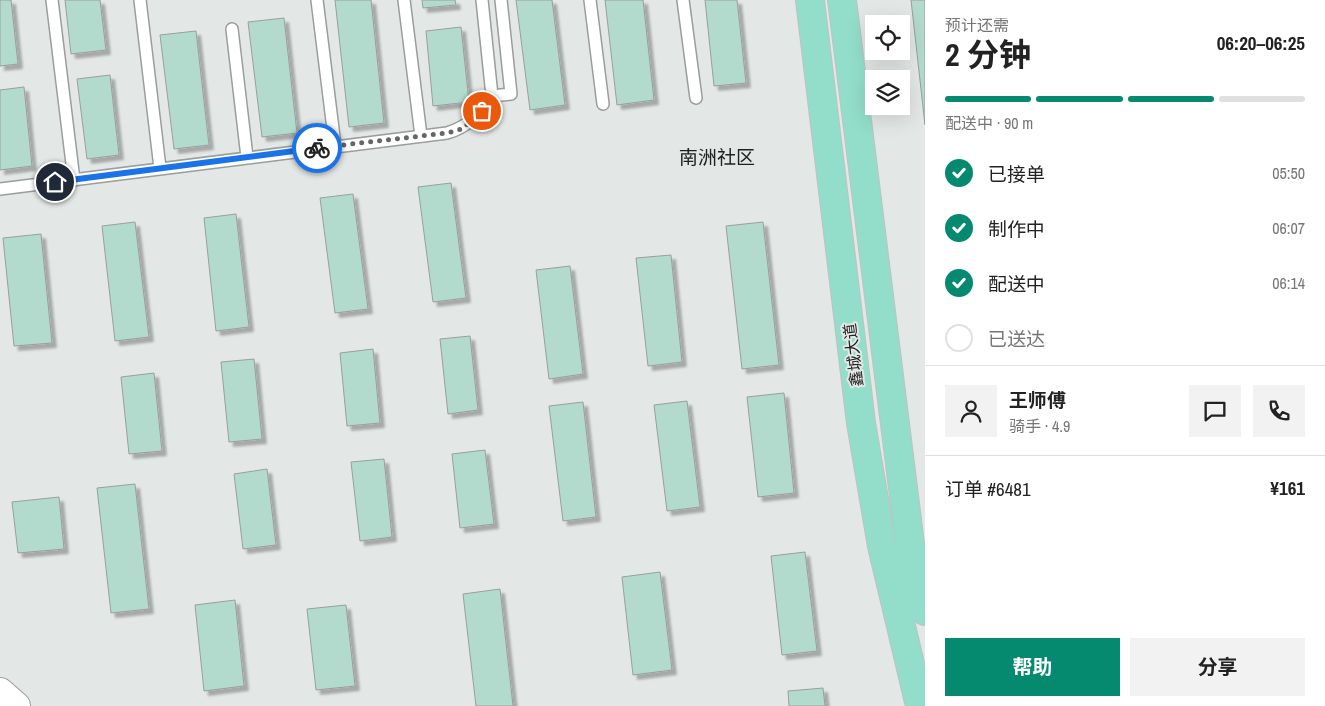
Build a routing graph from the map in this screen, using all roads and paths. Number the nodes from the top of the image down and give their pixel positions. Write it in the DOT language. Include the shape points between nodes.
graph roads {
  1 [pos="52,0"];
  2 [pos="140,0"];
  3 [pos="318,0"];
  4 [pos="404,0"];
  5 [pos="482,0"];
  6 [pos="501,0"];
  7 [pos="590,0"];
  8 [pos="683,0"];
  9 [pos="810,0"];
  10 [pos="842,0"];
  11 [pos="232,29"];
  12 [pos="492,96"];
  13 [pos="696,98"];
  14 [pos="603,104"];
  15 [pos="421,136"];
  16 [pos="335,146"];
  17 [pos="247,157"];
  18 [pos="160,168"];
  19 [pos="74,180"];
  20 [pos="0,189"];
  21 [pos="925,610"];
  22 [pos="0,692"];
  23 [pos="16,706"];
  24 [pos="920,706"];
  1 -- 19 [label="lane"];
  2 -- 18 [label="lane"];
  3 -- 16 [label="lane"];
  4 -- 15 [label="lane"];
  5 -- 12 [label="lane"];
  6 -- 12 [label="lane" via="511,94"];
  7 -- 14 [label="lane"];
  8 -- 13 [label="lane"];
  9 -- 24 [label="main road, 鑫城大道" via="861,423 882,546"];
  10 -- 21 [label="main road, 鑫城大道" via="910,544"];
  11 -- 17 [label="lane"];
  12 -- 15 [label="lane" via="482,111 462,129"];
  15 -- 16 [label="lane"];
  16 -- 17 [label="lane"];
  17 -- 18 [label="lane"];
  18 -- 19 [label="lane"];
  19 -- 20 [label="lane"];
  22 -- 23 [label="main road"];
}
